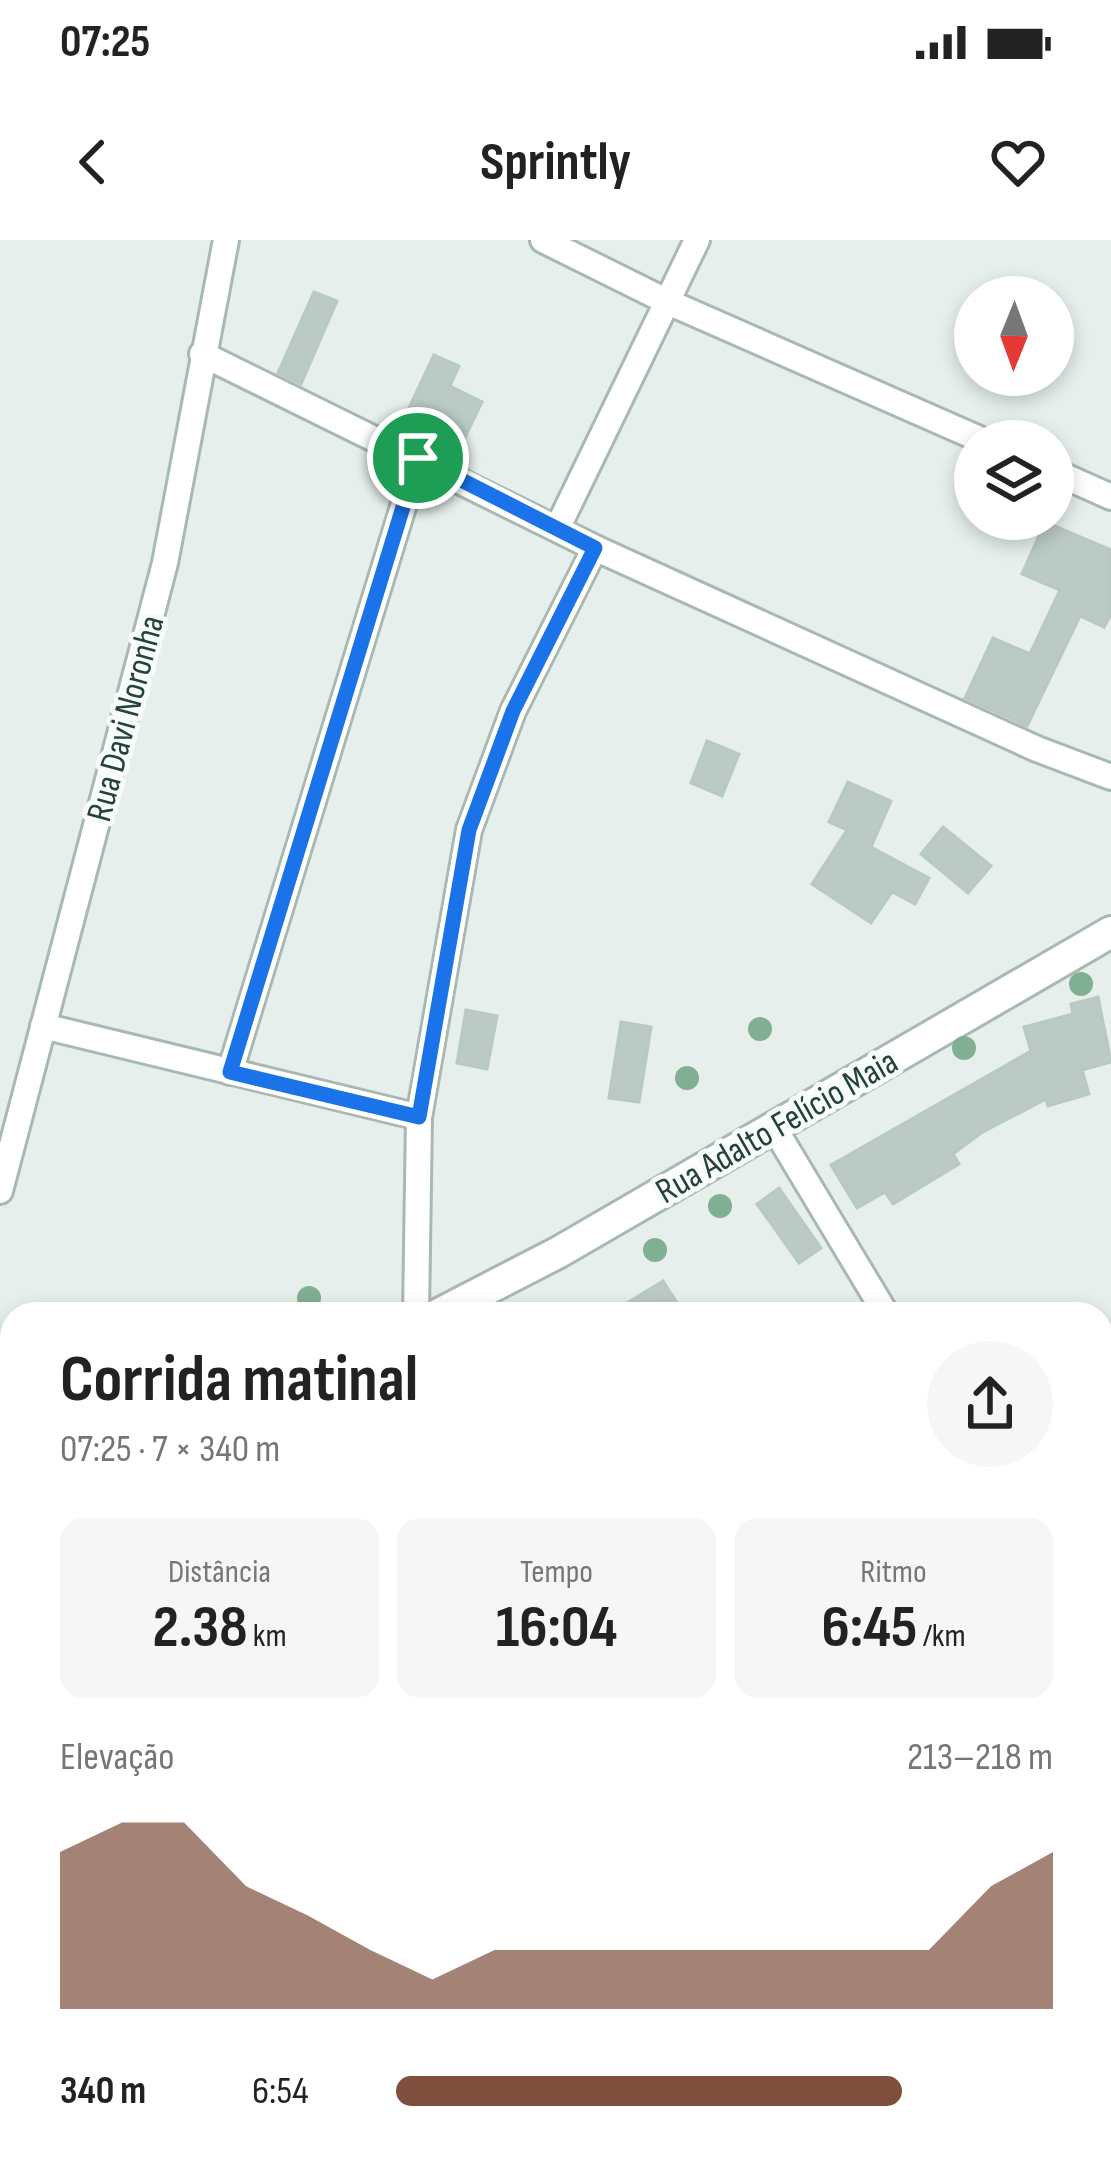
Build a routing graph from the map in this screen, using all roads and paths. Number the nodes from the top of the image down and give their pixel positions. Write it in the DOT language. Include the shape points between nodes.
graph roads {
  1 [pos="226,240"];
  2 [pos="543,240"];
  3 [pos="697,240"];
  4 [pos="668,302"];
  5 [pos="202,354"];
  6 [pos="954,428"];
  7 [pos="418,458"];
  8 [pos="1074,480"];
  9 [pos="1111,496"];
  10 [pos="557,529"];
  11 [pos="595,548"];
  12 [pos="1111,777"];
  13 [pos="1111,932"];
  14 [pos="43,1025"];
  15 [pos="230,1072"];
  16 [pos="419,1117"];
  17 [pos="773,1126"];
  18 [pos="0,1191"];
  19 [pos="416,1302"];
  20 [pos="462,1302"];
  21 [pos="879,1302"];
  1 -- 5 [label="street, Rua Davi Noronha"];
  2 -- 4 [label="street"];
  3 -- 4 [label="street"];
  4 -- 6 [label="street"];
  4 -- 10 [label="street"];
  5 -- 7 [label="street"];
  5 -- 14 [label="street, Rua Davi Noronha" via="165,562"];
  7 -- 10 [label="street"];
  7 -- 15 [label="street"];
  8 -- 9 [label="street"];
  10 -- 11 [label="street"];
  11 -- 12 [label="street"];
  11 -- 16 [label="street" via="482,784"];
  13 -- 17 [label="street, Rua Adalto Felício Maia"];
  14 -- 15 [label="street"];
  14 -- 18 [label="street, Rua Davi Noronha"];
  15 -- 16 [label="street"];
  16 -- 19 [label="street"];
  17 -- 20 [label="street, Rua Adalto Felício Maia"];
  17 -- 21 [label="street"];
}
